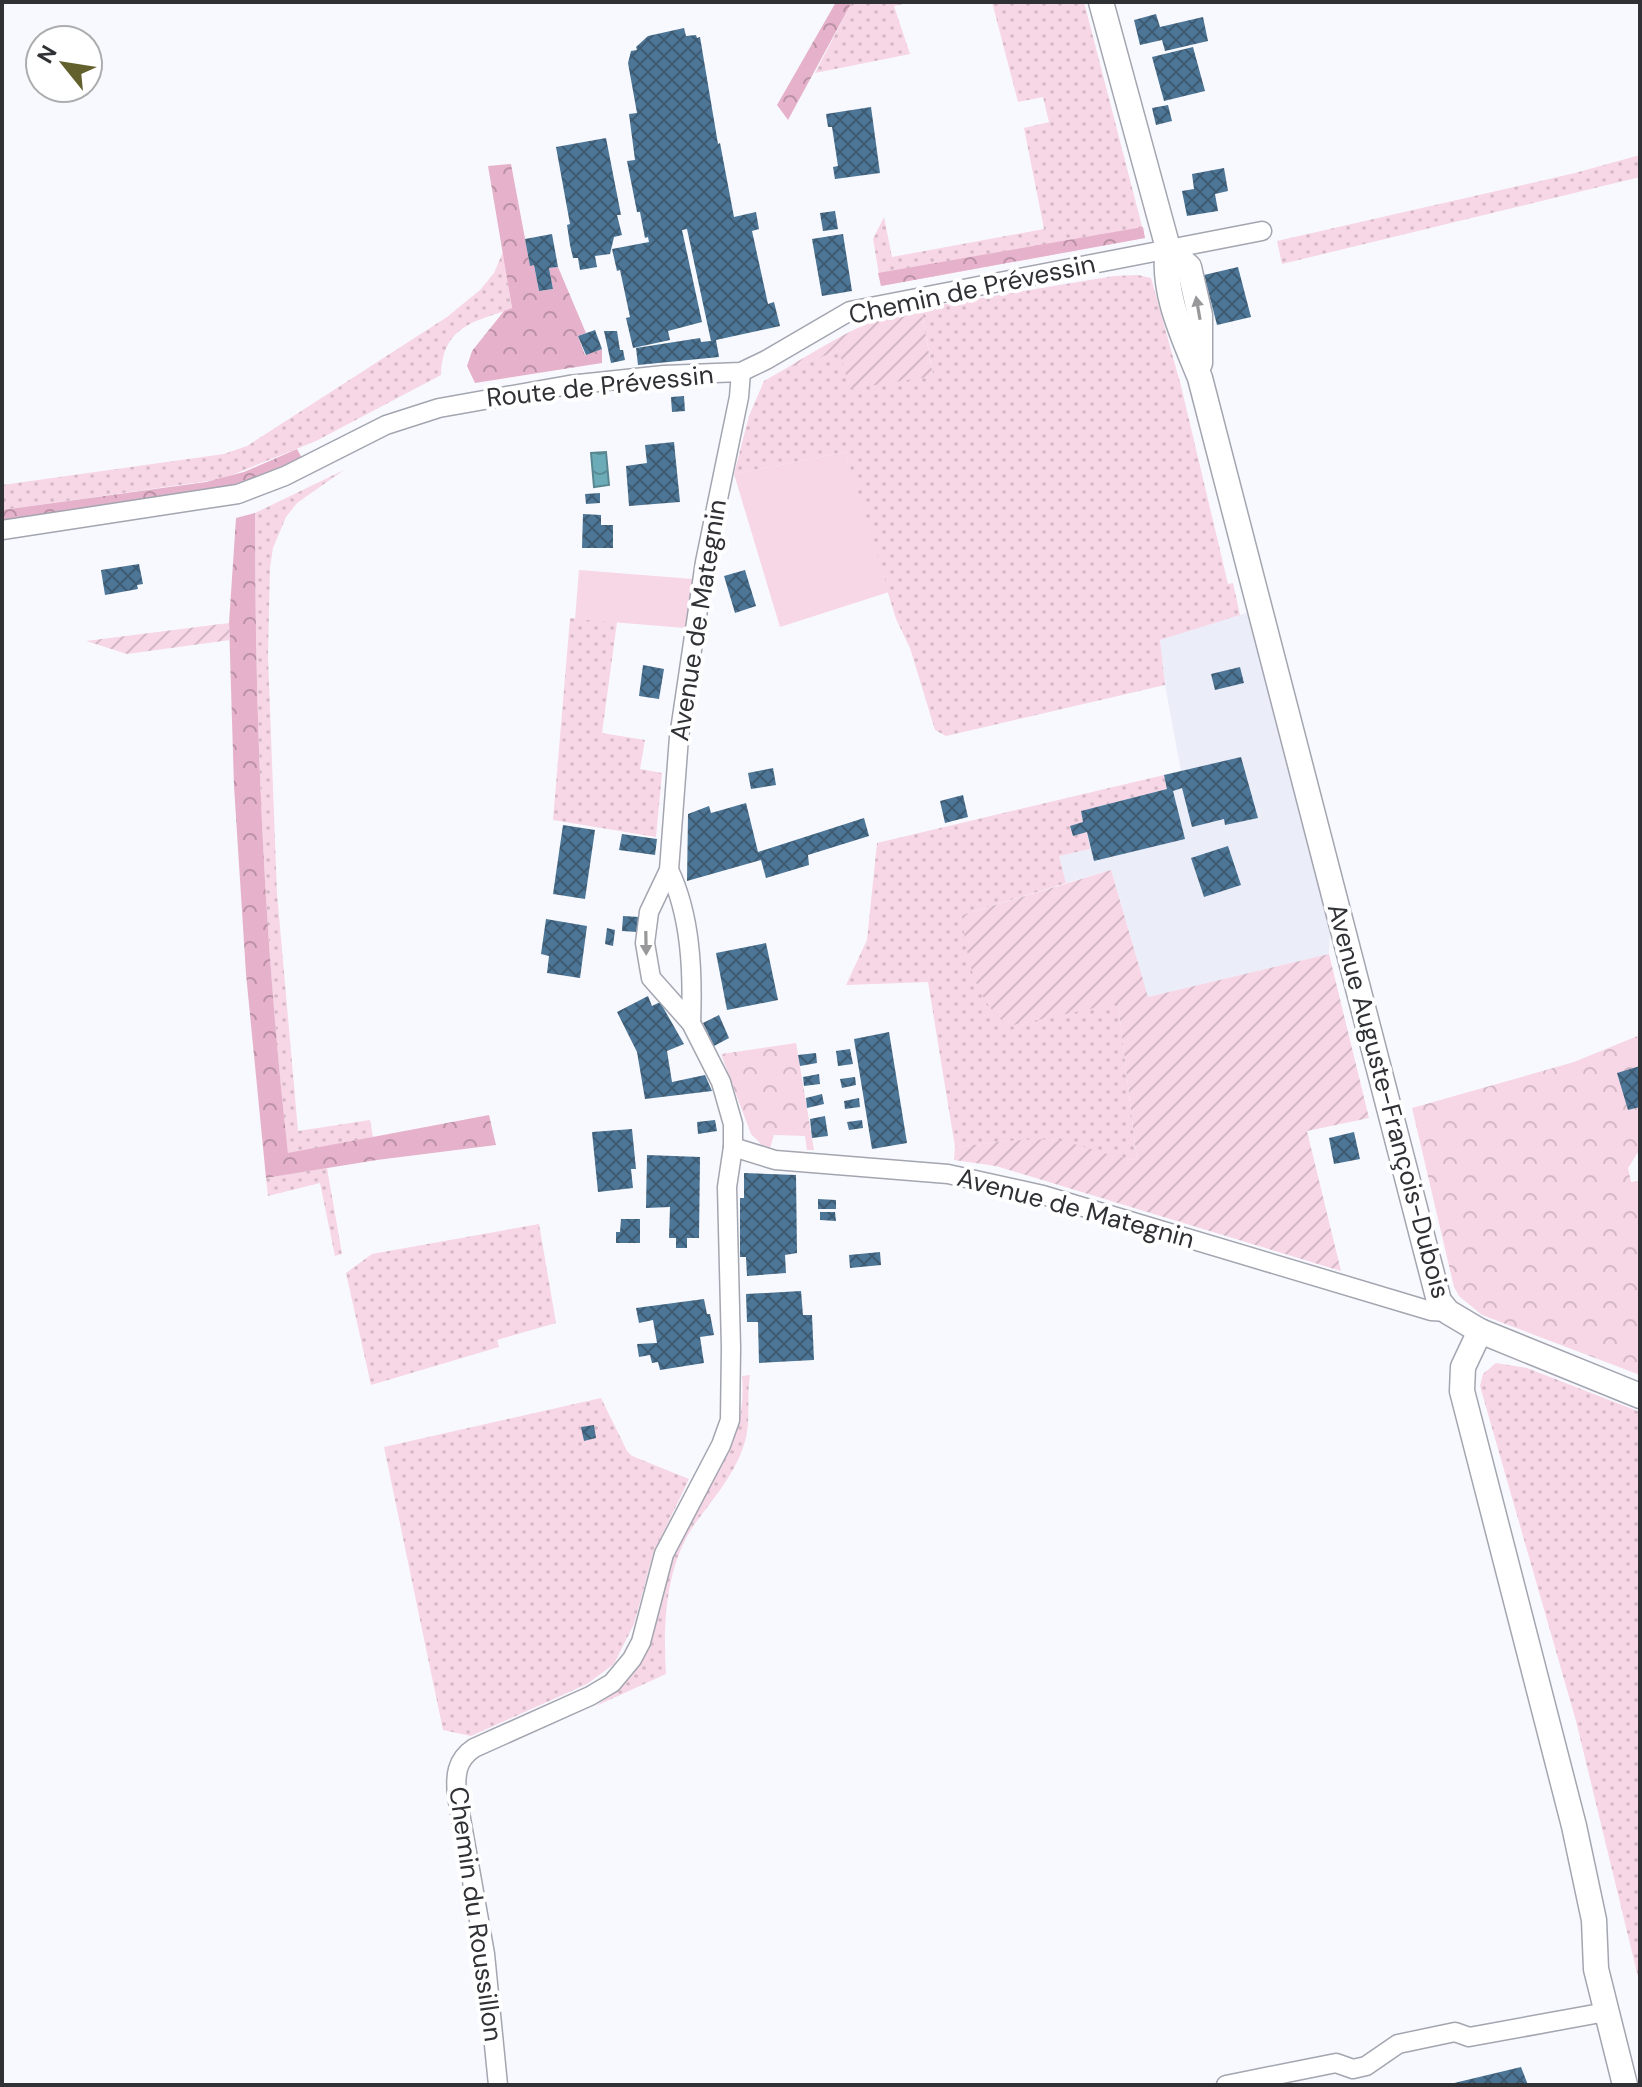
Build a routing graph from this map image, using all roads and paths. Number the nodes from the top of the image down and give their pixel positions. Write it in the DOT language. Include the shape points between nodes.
graph roads {
  1 [pos="1101,2"];
  2 [pos="1262,231"];
  3 [pos="1168,248"];
  4 [pos="741,372"];
  5 [pos="2,530"];
  6 [pos="669,870"];
  7 [pos="691,1023"];
  8 [pos="733,1147"];
  9 [pos="1448,1312"];
  10 [pos="1480,1331"];
  11 [pos="1640,1396"];
  12 [pos="1606,2012"];
  13 [pos="498,2085"];
  14 [pos="1226,2085"];
  15 [pos="1625,2085"];
  1 -- 3 [label="main road, Avenue Auguste-François-Dubois"];
  2 -- 3 [label="street, Chemin de Prévessin"];
  3 -- 4 [label="street, Chemin de Prévessin" via="850,311"];
  3 -- 9 [label="main road, Avenue Auguste-François-Dubois" via="1189,267 1200,315 1200,378 1434,1286"];
  4 -- 5 [label="street, Route de Prévessin" via="647,376 483,398 410,416 238,494"];
  4 -- 6 [label="street, Avenue de Mategnin" via="679,737"];
  6 -- 7 [label="street, Avenue de Mategnin" via="684,916"];
  6 -- 7 [label="street, Avenue de Mategnin, one-way" via="649,912 646,957 651,978"];
  7 -- 8 [label="street, Avenue de Mategnin" via="721,1082 733,1124"];
  8 -- 9 [label="street, Avenue de Mategnin" via="775,1160 948,1174 1043,1195"];
  8 -- 13 [label="street, Chemin du Roussillon" via="727,1187 730,1420 664,1554 641,1642 612,1683 474,1748 457,1770 489,1980"];
  9 -- 10 [label="main road, Avenue Auguste-François-Dubois"];
  10 -- 11 [label="main road"];
  10 -- 12 [label="main road" via="1463,1367 1462,1391 1574,1826"];
  12 -- 14 [label="street" via="1469,2037 1455,2032 1398,2044 1366,2066 1353,2069 1336,2063"];
  12 -- 15 [label="main road"];
}
